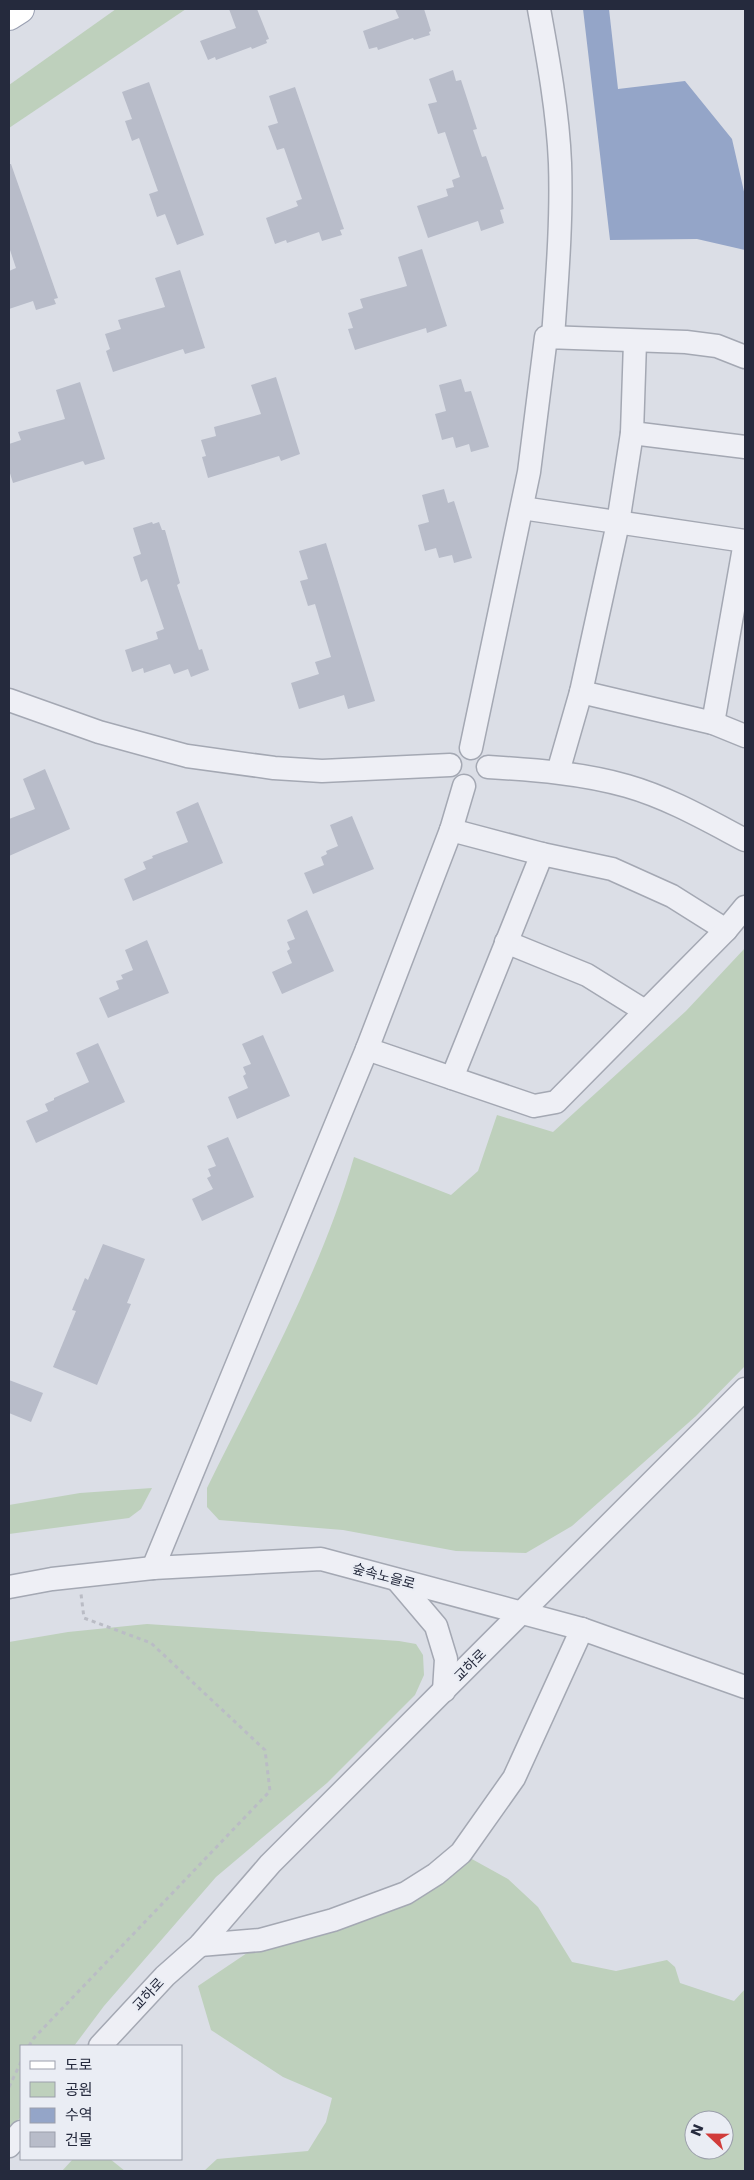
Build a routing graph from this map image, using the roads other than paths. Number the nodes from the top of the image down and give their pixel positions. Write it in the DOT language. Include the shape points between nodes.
graph roads {
  1 [pos="539,9"];
  2 [pos="553,337"];
  3 [pos="635,342"];
  4 [pos="745,357"];
  5 [pos="632,433"];
  6 [pos="745,447"];
  7 [pos="522,508"];
  8 [pos="618,523"];
  9 [pos="745,542"];
  10 [pos="581,692"];
  11 [pos="9,700"];
  12 [pos="713,723"];
  13 [pos="745,736"];
  14 [pos="471,748"];
  15 [pos="450,765"];
  16 [pos="488,767"];
  17 [pos="558,772"];
  18 [pos="464,786"];
  19 [pos="451,830"];
  20 [pos="745,840"];
  21 [pos="542,854"];
  22 [pos="745,907"];
  23 [pos="726,930"];
  24 [pos="506,942"];
  25 [pos="645,1011"];
  26 [pos="367,1049"];
  27 [pos="452,1078"];
  28 [pos="745,1389"];
  29 [pos="153,1568"];
  30 [pos="397,1580"];
  31 [pos="9,1586"];
  32 [pos="522,1614"];
  33 [pos="582,1629"];
  34 [pos="745,1687"];
  35 [pos="444,1691"];
  36 [pos="200,1945"];
  37 [pos="101,2045"];
  38 [pos="20,2133"];
  39 [pos="9,2146"];
  1 -- 2 [label="street" via="560,162"];
  2 -- 3 [label="street"];
  2 -- 7 [label="street" via="546,337"];
  3 -- 4 [label="street" via="717,346"];
  3 -- 5 [label="street"];
  5 -- 6 [label="street"];
  5 -- 8 [label="street"];
  7 -- 8 [label="street"];
  7 -- 14 [label="street"];
  8 -- 9 [label="street"];
  8 -- 10 [label="street"];
  9 -- 12 [label="street"];
  10 -- 12 [label="street"];
  10 -- 17 [label="street"];
  11 -- 15 [label="street" via="99,732 187,756 322,771"];
  12 -- 13 [label="street"];
  14 -- 15 [label="street" via="458,751"];
  14 -- 16 [label="street" via="482,754"];
  15 -- 18 [label="street" via="454,780"];
  16 -- 17 [label="street"];
  16 -- 18 [label="street" via="481,782"];
  17 -- 20 [label="street" via="627,786 679,806"];
  18 -- 19 [label="street"];
  19 -- 21 [label="street"];
  19 -- 26 [label="street"];
  21 -- 23 [label="street" via="612,869 672,896"];
  21 -- 24 [label="street"];
  22 -- 23 [label="street"];
  23 -- 25 [label="street"];
  24 -- 25 [label="street" via="587,975"];
  24 -- 27 [label="street"];
  25 -- 27 [label="street" via="556,1102 534,1106"];
  26 -- 27 [label="street"];
  26 -- 29 [label="street"];
  28 -- 32 [label="street, 교하로"];
  29 -- 30 [label="street, 숲속노을로" via="321,1559"];
  29 -- 31 [label="street, 숲속노을로"];
  30 -- 32 [label="street, 숲속노을로"];
  30 -- 35 [label="street" via="436,1626 446,1659"];
  32 -- 33 [label="street, 숲속노을로"];
  32 -- 35 [label="street, 교하로"];
  33 -- 34 [label="street, 숲속노을로"];
  33 -- 36 [label="street" via="514,1778 461,1853 436,1874 406,1893 333,1920 260,1940"];
  35 -- 36 [label="street, 교하로" via="270,1864"];
  36 -- 37 [label="street, 교하로" via="165,1976"];
  38 -- 39 [label="street"];
}
